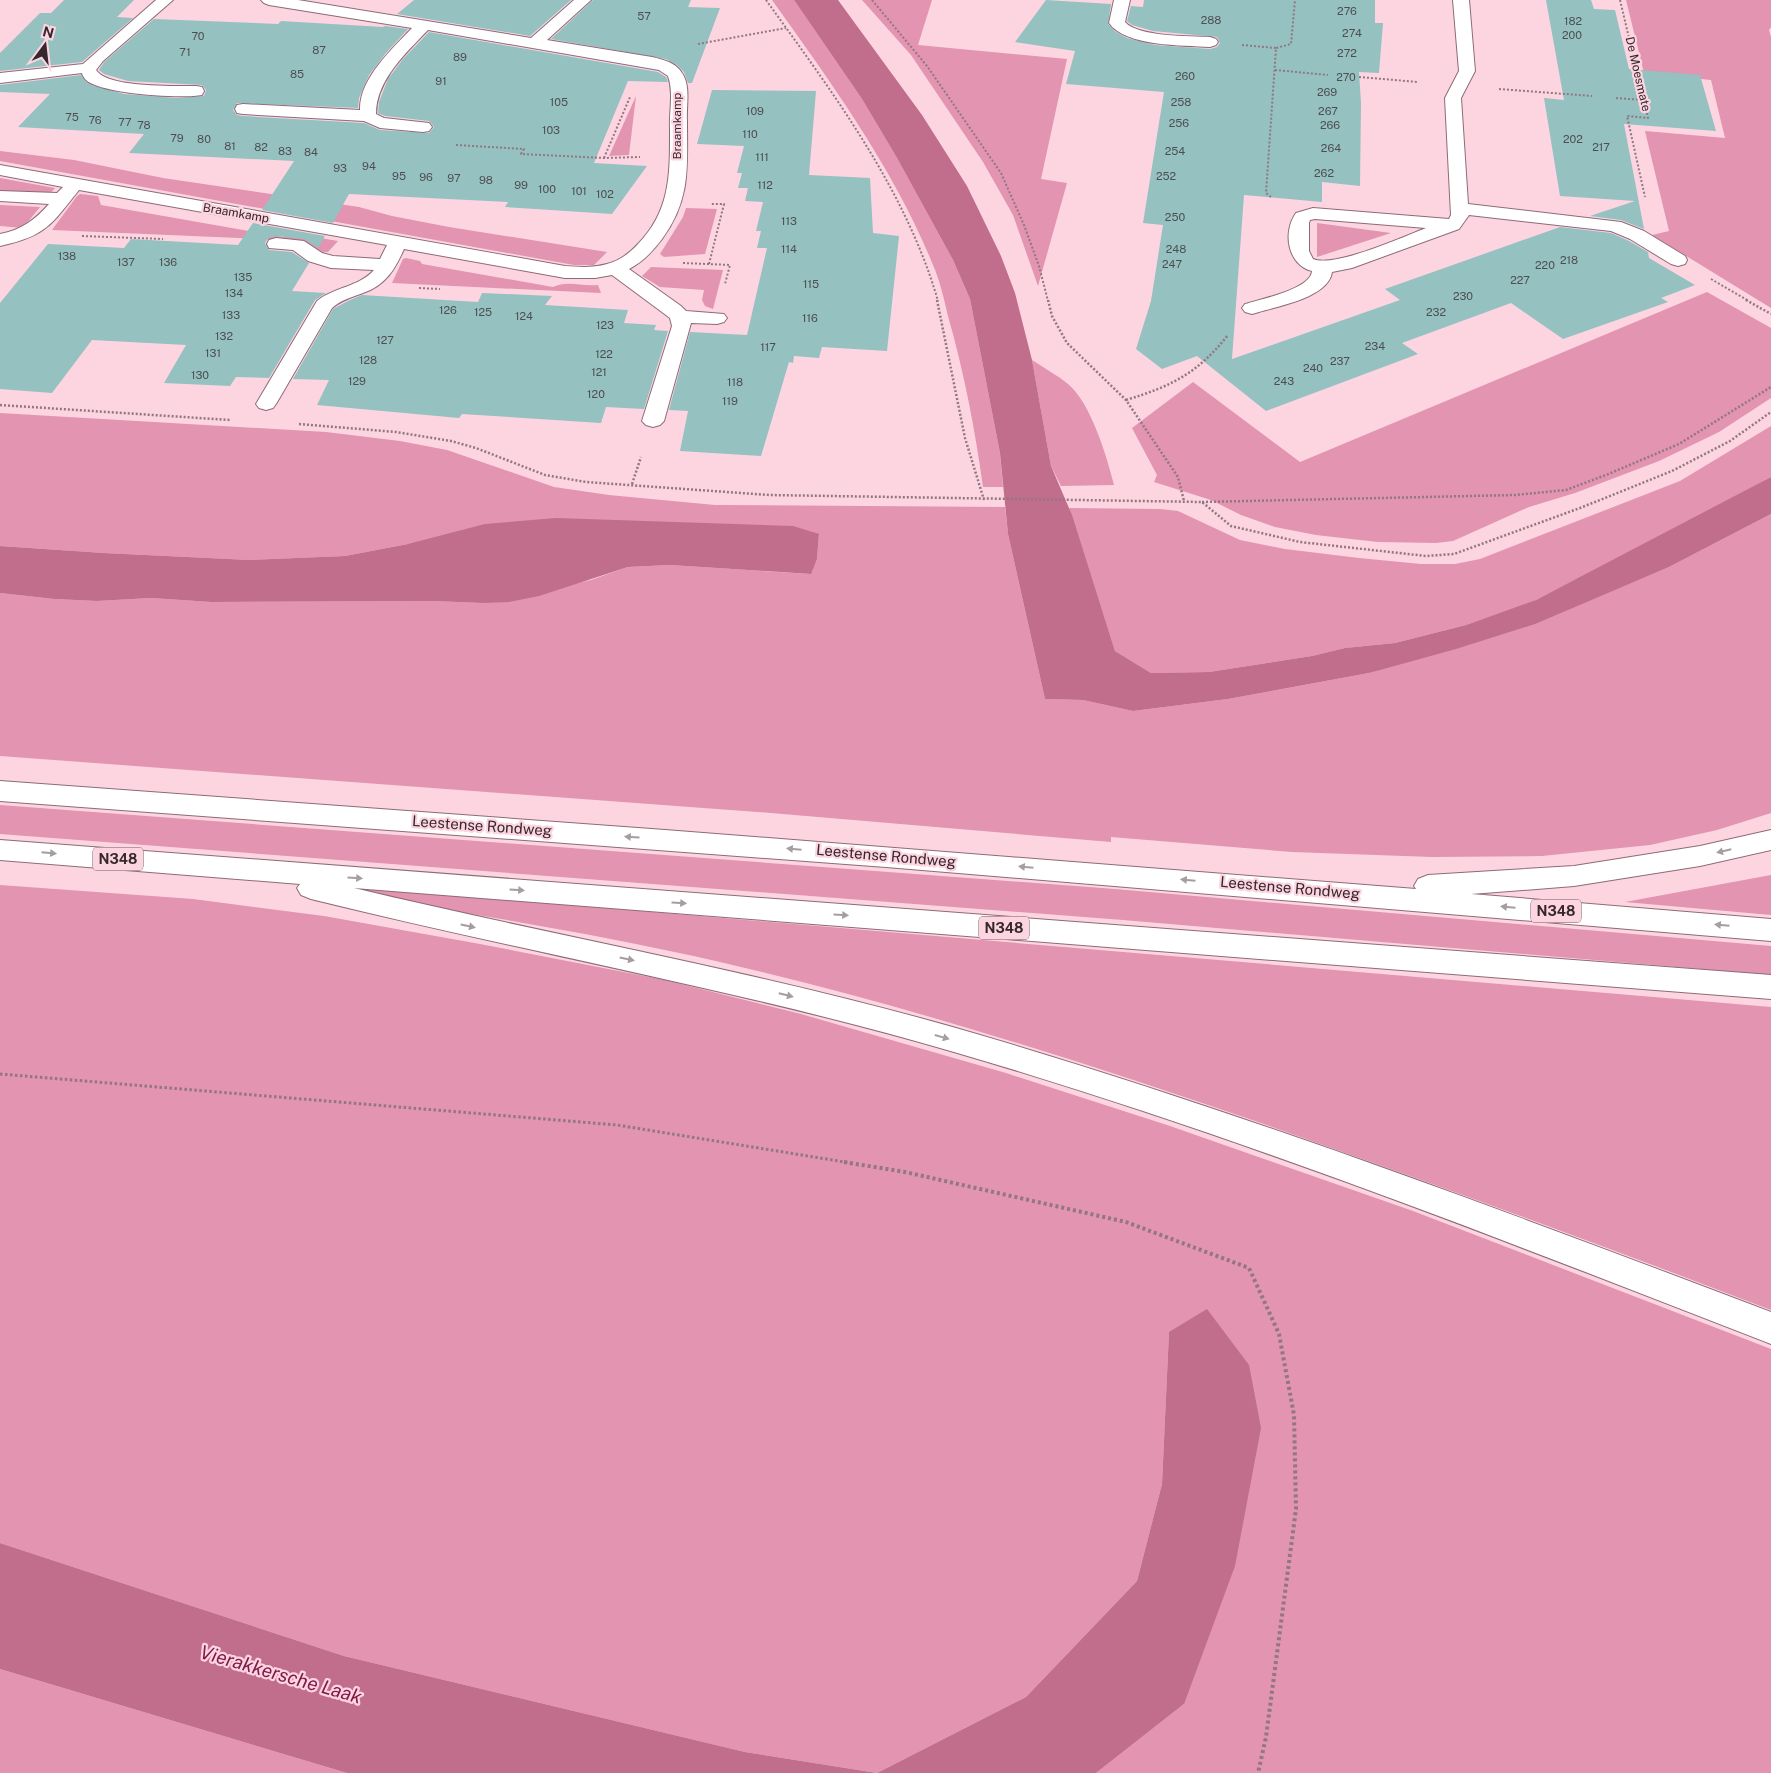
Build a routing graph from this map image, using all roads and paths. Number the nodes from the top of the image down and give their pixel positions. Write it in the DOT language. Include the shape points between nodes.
graph roads {
  1 [pos="166,0"];
  2 [pos="269,0"];
  3 [pos="583,0"];
  4 [pos="766,0"];
  5 [pos="872,0"];
  6 [pos="1122,0"];
  7 [pos="1295,0"];
  8 [pos="1461,0"];
  9 [pos="1620,0"];
  10 [pos="424,25"];
  11 [pos="786,28"];
  12 [pos="1210,42"];
  13 [pos="534,43"];
  14 [pos="646,61"];
  15 [pos="88,68"];
  16 [pos="1275,70"];
  17 [pos="1328,75"];
  18 [pos="0,78"];
  19 [pos="196,91"];
  20 [pos="1616,98"];
  21 [pos="1643,100"];
  22 [pos="243,109"];
  23 [pos="368,116"];
  24 [pos="423,127"];
  25 [pos="678,156"];
  26 [pos="604,158"];
  27 [pos="0,170"];
  28 [pos="75,183"];
  29 [pos="0,196"];
  30 [pos="61,199"];
  31 [pos="1459,208"];
  32 [pos="1302,217"];
  33 [pos="1452,225"];
  34 [pos="1626,230"];
  35 [pos="26,233"];
  36 [pos="170,239"];
  37 [pos="0,240"];
  38 [pos="398,242"];
  39 [pos="276,244"];
  40 [pos="1678,260"];
  41 [pos="386,265"];
  42 [pos="624,265"];
  43 [pos="1322,267"];
  44 [pos="1252,308"];
  45 [pos="1771,314"];
  46 [pos="680,317"];
  47 [pos="716,318"];
  48 [pos="1771,387"];
  49 [pos="1126,400"];
  50 [pos="266,404"];
  51 [pos="0,405"];
  52 [pos="1771,412"];
  53 [pos="237,420"];
  54 [pos="653,421"];
  55 [pos="294,424"];
  56 [pos="984,500"];
  57 [pos="1184,501"];
  58 [pos="1202,502"];
  59 [pos="0,791"];
  60 [pos="1771,840"];
  61 [pos="0,850"];
  62 [pos="236,869"];
  63 [pos="1341,892"];
  64 [pos="1771,930"];
  65 [pos="1771,987"];
  66 [pos="0,1074"];
  67 [pos="1771,1328"];
  68 [pos="1258,1773"];
  1 -- 15 [label="street" via="114,42"];
  2 -- 10 [label="street, Braamkamp"];
  3 -- 13 [label="street"];
  4 -- 11 [label="path"];
  5 -- 49 [label="path" via="926,66 1000,173 1039,266 1052,316 1067,343"];
  6 -- 12 [label="street" via="1117,20 1125,32"];
  7 -- 16 [label="path" via="1292,42 1276,48"];
  8 -- 31 [label="street" via="1467,71 1453,98"];
  9 -- 21 [label="path, De Moesmate"];
  10 -- 13 [label="street, Braamkamp"];
  10 -- 23 [label="street" via="379,78 368,106"];
  11 -- 14 [label="path" via="709,43 652,48"];
  11 -- 56 [label="path" via="882,174 926,266 943,322 966,438"];
  13 -- 14 [label="street, Braamkamp"];
  14 -- 25 [label="street, Braamkamp" via="672,70 678,82"];
  14 -- 26 [label="path"];
  15 -- 18 [label="street"];
  15 -- 19 [label="street" via="92,78 111,85"];
  16 -- 17 [label="path"];
  16 -- 32 [label="path" via="1266,193"];
  20 -- 21 [label="path"];
  21 -- 34 [label="path, De Moesmate" via="1648,118 1627,116 1650,219"];
  22 -- 23 [label="street"];
  23 -- 24 [label="street" via="380,123"];
  24 -- 26 [label="path" via="414,142 524,149 522,154"];
  25 -- 26 [label="path"];
  25 -- 42 [label="street, Braamkamp" via="670,211 645,249"];
  27 -- 28 [label="street, Braamkamp"];
  28 -- 30 [label="street"];
  28 -- 38 [label="street, Braamkamp"];
  29 -- 30 [label="street"];
  30 -- 35 [label="street" via="42,222"];
  31 -- 33 [label="street" via="1458,218"];
  31 -- 34 [label="street" via="1601,223"];
  32 -- 33 [label="street" via="1322,212"];
  32 -- 43 [label="street" via="1298,253 1305,262"];
  33 -- 43 [label="street" via="1345,264"];
  34 -- 40 [label="street"];
  35 -- 36 [label="path"];
  35 -- 37 [label="street"];
  38 -- 41 [label="street"];
  38 -- 42 [label="street, Braamkamp" via="565,272 592,274"];
  39 -- 41 [label="street, Braamkamp" via="297,245 315,257 331,262"];
  40 -- 45 [label="path"];
  41 -- 50 [label="street" via="372,282 343,292 324,305"];
  42 -- 46 [label="street"];
  42 -- 47 [label="path" via="730,265"];
  43 -- 44 [label="street" via="1322,275 1314,286"];
  44 -- 49 [label="path" via="1242,315 1205,364 1188,377 1164,389"];
  46 -- 47 [label="street"];
  46 -- 54 [label="street" via="682,326"];
  48 -- 58 [label="path" via="1679,444 1566,490 1515,495"];
  49 -- 57 [label="path" via="1178,477"];
  51 -- 53 [label="path"];
  52 -- 58 [label="path" via="1730,441 1672,471 1454,554 1426,556 1300,542 1231,526"];
  55 -- 56 [label="path" via="372,429 451,441 544,474 586,482 769,495"];
  56 -- 57 [label="path"];
  57 -- 58 [label="path"];
  63 -- 59 [label="street, Leestense Rondweg / N348, one-way"];
  60 -- 63 [label="street, N348, one-way" via="1700,856 1574,876"];
  61 -- 62 [label="street, N348, one-way"];
  62 -- 65 [label="street, N348, one-way"];
  62 -- 67 [label="street, N348, one-way" via="420,915 700,974 835,1007 1029,1062 1308,1154"];
  64 -- 63 [label="street, Leestense Rondweg / N348, one-way"];
  66 -- 68 [label="path" via="617,1125 904,1172 1117,1220 1249,1268 1279,1334 1294,1415 1296,1509 1266,1738"];
}
